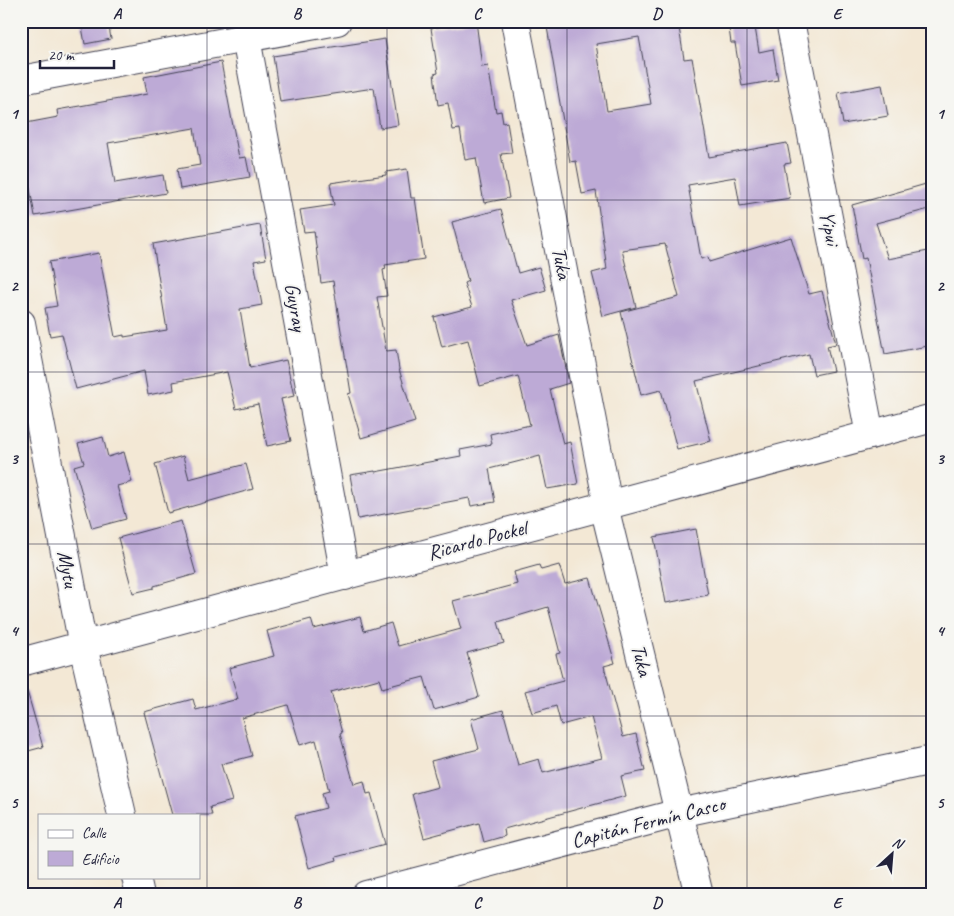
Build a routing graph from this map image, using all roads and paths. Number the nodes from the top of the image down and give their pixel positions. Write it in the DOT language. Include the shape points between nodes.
graph roads {
  1 [pos="337,21"];
  2 [pos="515,21"];
  3 [pos="790,21"];
  4 [pos="246,38"];
  5 [pos="21,80"];
  6 [pos="21,323"];
  7 [pos="933,418"];
  8 [pos="870,434"];
  9 [pos="606,506"];
  10 [pos="345,576"];
  11 [pos="83,646"];
  12 [pos="21,662"];
  13 [pos="933,760"];
  14 [pos="679,813"];
  15 [pos="122,814"];
  16 [pos="136,878"];
  17 [pos="140,895"];
  18 [pos="366,895"];
  19 [pos="700,895"];
  1 -- 4 [label="street"];
  2 -- 9 [label="street, Tuka"];
  3 -- 8 [label="street, Yipui"];
  4 -- 5 [label="street"];
  4 -- 10 [label="street, Guyray"];
  6 -- 11 [label="street, Mytu"];
  7 -- 8 [label="street, Ricardo Pockel"];
  8 -- 9 [label="street, Ricardo Pockel"];
  9 -- 10 [label="street, Ricardo Pockel"];
  9 -- 14 [label="street, Tuka"];
  10 -- 11 [label="street, Ricardo Pockel"];
  11 -- 12 [label="street, Ricardo Pockel"];
  11 -- 15 [label="street, Mytu"];
  13 -- 14 [label="street, Capitán Fermín Casco"];
  14 -- 18 [label="street, Capitán Fermín Casco"];
  14 -- 19 [label="street, Tuka"];
  16 -- 17 [label="street"];
}
